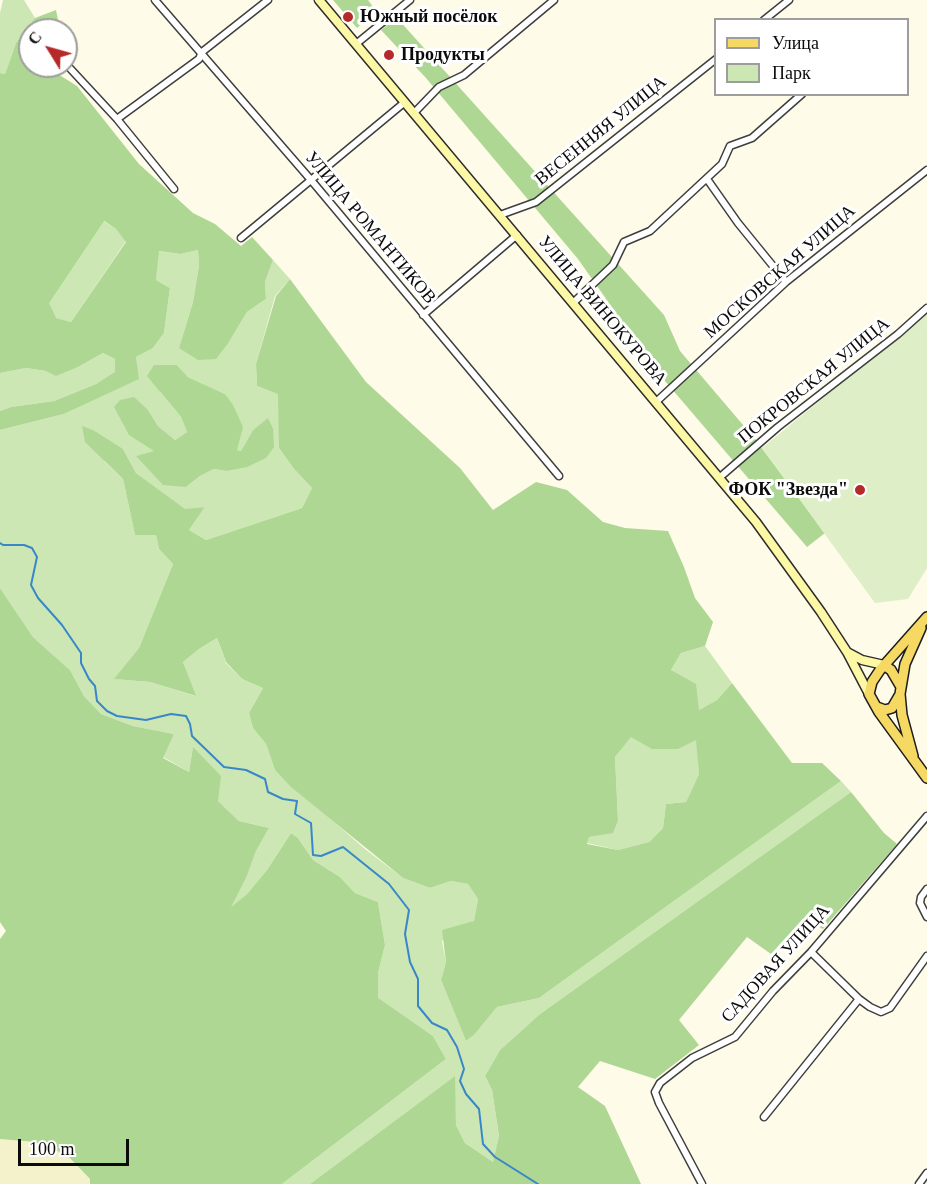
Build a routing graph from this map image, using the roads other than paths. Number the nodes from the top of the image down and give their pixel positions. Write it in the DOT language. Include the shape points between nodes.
graph roads {
  1 [pos="155,0"];
  2 [pos="268,0"];
  3 [pos="319,0"];
  4 [pos="410,0"];
  5 [pos="554,0"];
  6 [pos="789,0"];
  7 [pos="766,18"];
  8 [pos="356,44"];
  9 [pos="202,52"];
  10 [pos="714,60"];
  11 [pos="78,77"];
  12 [pos="800,96"];
  13 [pos="405,102"];
  14 [pos="414,112"];
  15 [pos="117,119"];
  16 [pos="927,170"];
  17 [pos="707,179"];
  18 [pos="311,180"];
  19 [pos="174,189"];
  20 [pos="500,215"];
  21 [pos="517,235"];
  22 [pos="241,238"];
  23 [pos="786,282"];
  24 [pos="573,303"];
  25 [pos="927,308"];
  26 [pos="423,315"];
  27 [pos="656,402"];
  28 [pos="559,476"];
  29 [pos="719,478"];
  30 [pos="927,617"];
  31 [pos="847,652"];
  32 [pos="884,665"];
  33 [pos="900,690"];
  34 [pos="869,694"];
  35 [pos="877,707"];
  36 [pos="915,761"];
  37 [pos="927,778"];
  38 [pos="927,816"];
  39 [pos="927,889"];
  40 [pos="927,917"];
  41 [pos="811,952"];
  42 [pos="927,956"];
  43 [pos="859,999"];
  44 [pos="764,1117"];
  45 [pos="927,1173"];
  46 [pos="702,1184"];
  47 [pos="919,1184"];
  1 -- 9 [label="street, УЛИЦА РОМАНТИКОВ"];
  2 -- 9 [label="street"];
  3 -- 8 [label="main road, УЛИЦА ВИНОКУРОВА"];
  4 -- 8 [label="street"];
  5 -- 14 [label="street" via="464,75 439,87"];
  6 -- 7 [label="street"];
  8 -- 13 [label="main road, УЛИЦА ВИНОКУРОВА"];
  9 -- 15 [label="street" via="199,59"];
  9 -- 18 [label="street, УЛИЦА РОМАНТИКОВ"];
  10 -- 20 [label="street, ВЕСЕННЯЯ УЛИЦА" via="536,202"];
  11 -- 15 [label="street"];
  12 -- 17 [label="street" via="752,138 730,146 722,164"];
  13 -- 14 [label="main road, УЛИЦА ВИНОКУРОВА"];
  13 -- 18 [label="street"];
  14 -- 20 [label="main road, УЛИЦА ВИНОКУРОВА"];
  15 -- 19 [label="street"];
  16 -- 23 [label="street, МОСКОВСКАЯ УЛИЦА"];
  17 -- 23 [label="street"];
  17 -- 24 [label="street" via="650,231 624,242 613,265"];
  18 -- 22 [label="street"];
  18 -- 26 [label="street, УЛИЦА РОМАНТИКОВ"];
  20 -- 21 [label="main road, УЛИЦА ВИНОКУРОВА"];
  21 -- 24 [label="main road, УЛИЦА ВИНОКУРОВА"];
  21 -- 26 [label="street"];
  23 -- 27 [label="street, МОСКОВСКАЯ УЛИЦА"];
  24 -- 27 [label="main road, УЛИЦА ВИНОКУРОВА"];
  25 -- 29 [label="street, ПОКРОВСКАЯ УЛИЦА"];
  26 -- 28 [label="street, УЛИЦА РОМАНТИКОВ"];
  27 -- 29 [label="main road, УЛИЦА ВИНОКУРОВА"];
  29 -- 31 [label="main road, УЛИЦА ВИНОКУРОВА" via="792,569"];
  30 -- 32 [label="main road"];
  30 -- 33 [label="main road" via="906,663"];
  31 -- 32 [label="main road"];
  31 -- 34 [label="main road"];
  32 -- 33 [label="main road" via="895,676"];
  32 -- 34 [label="main road"];
  33 -- 35 [label="main road" via="892,708"];
  33 -- 36 [label="main road" via="902,715"];
  34 -- 35 [label="main road"];
  35 -- 36 [label="main road"];
  36 -- 37 [label="main road"];
  38 -- 41 [label="street, САДОВАЯ УЛИЦА"];
  39 -- 40 [label="street" via="920,903"];
  41 -- 43 [label="street"];
  41 -- 46 [label="street, САДОВАЯ УЛИЦА" via="735,1037 692,1058 660,1083 655,1092"];
  42 -- 43 [label="street" via="890,1008 881,1012"];
  43 -- 44 [label="street"];
  45 -- 47 [label="street"];
}
